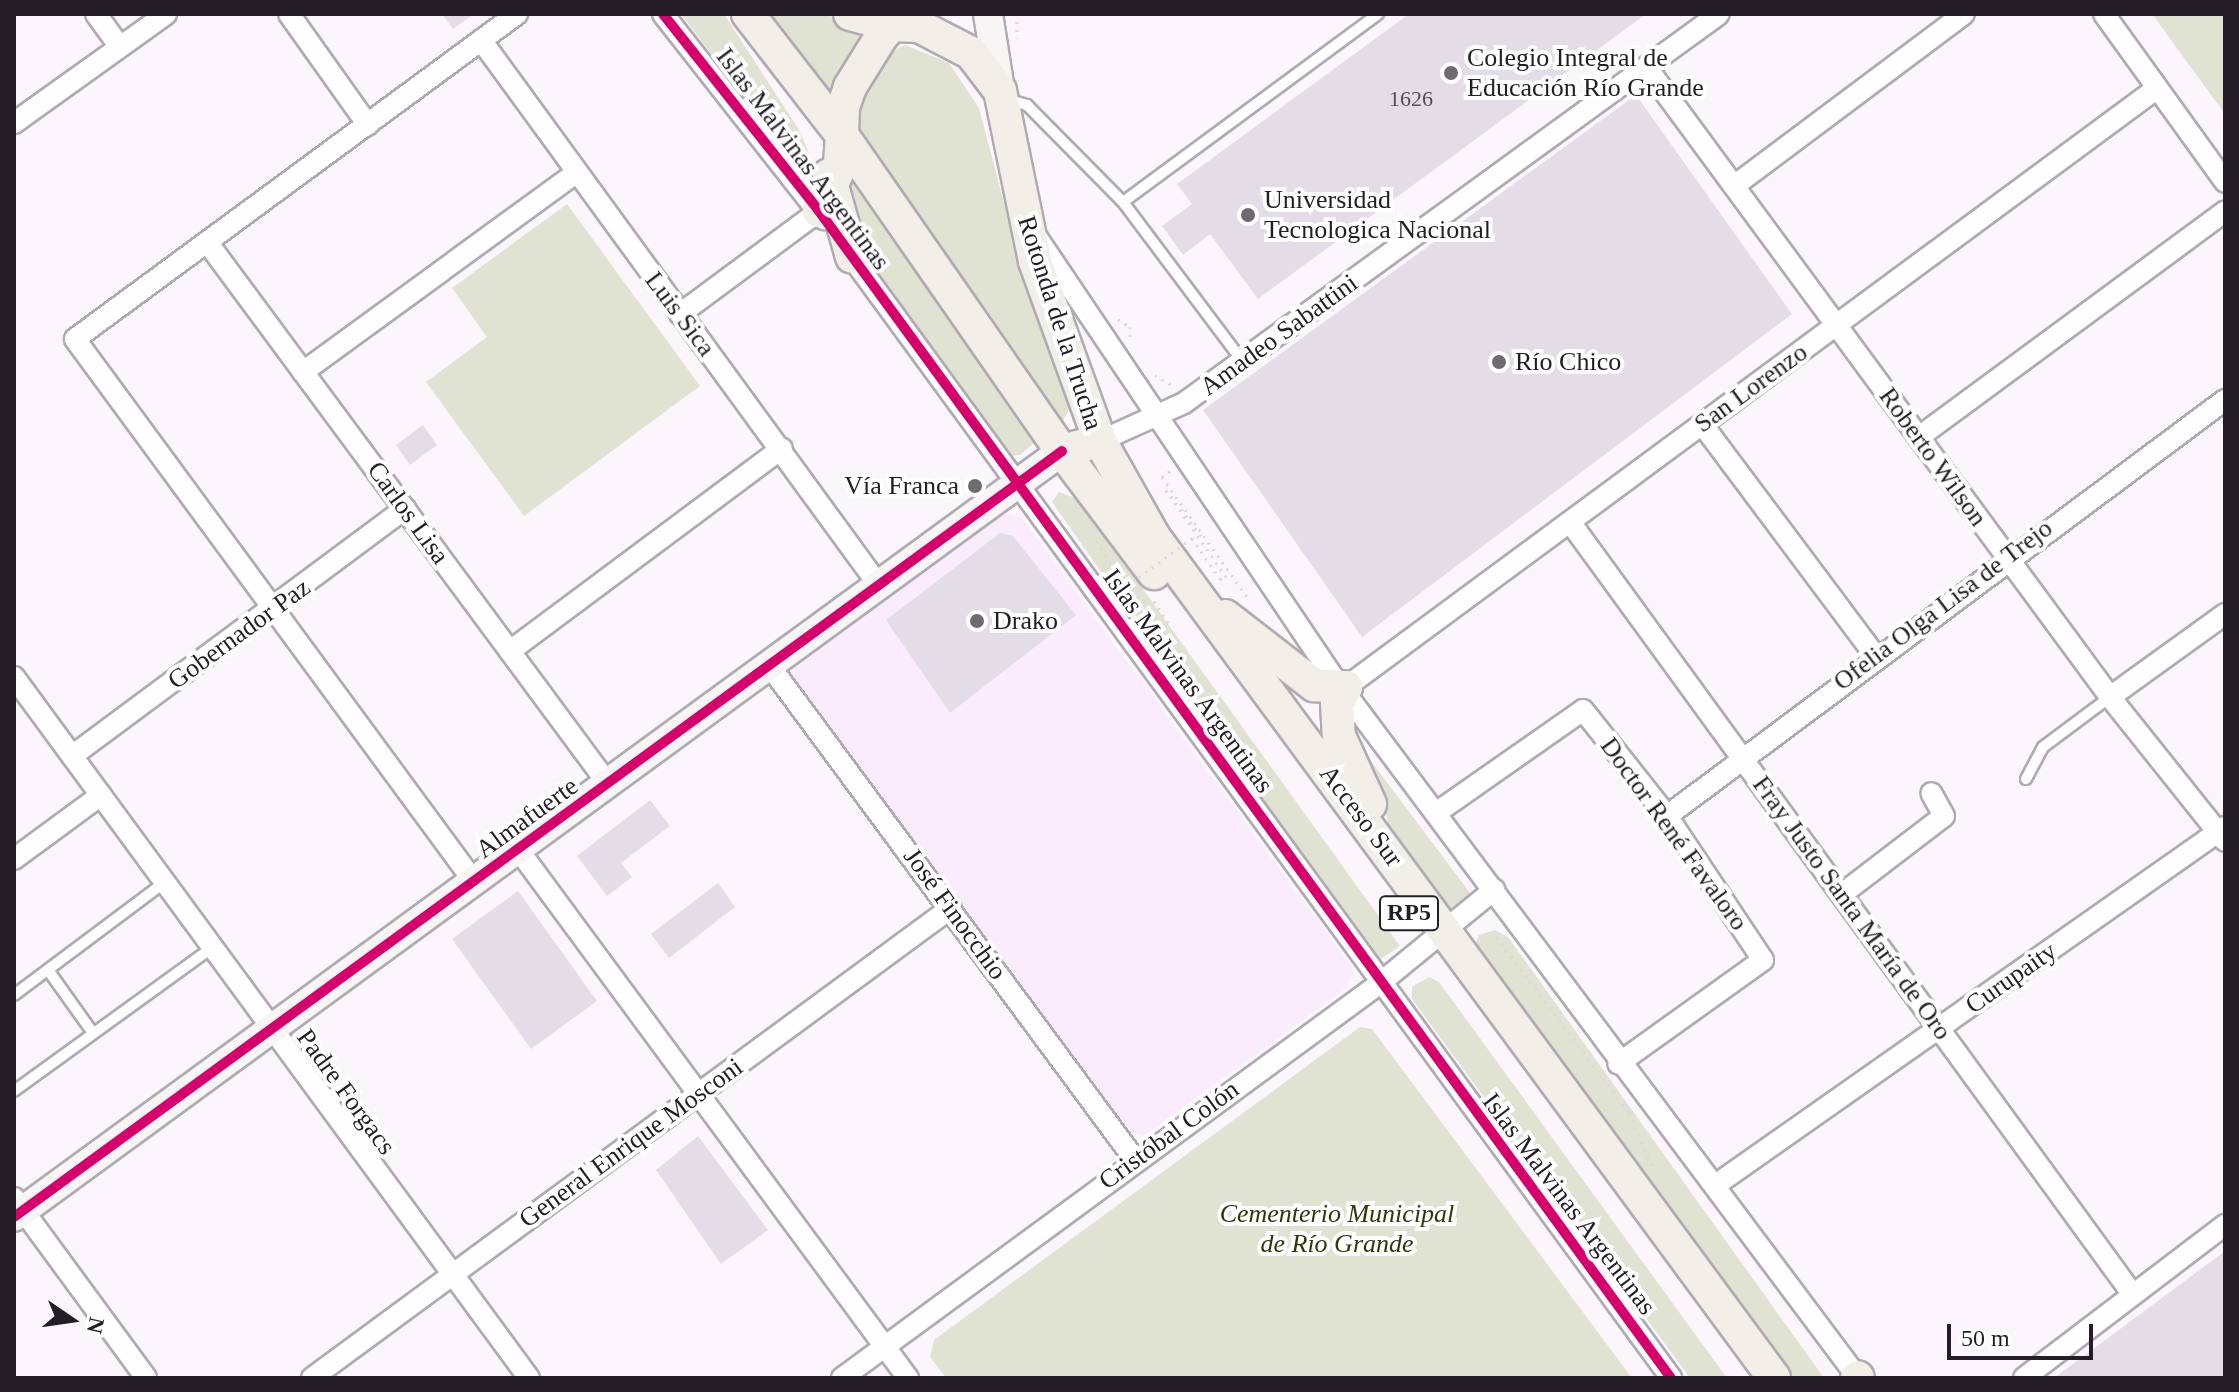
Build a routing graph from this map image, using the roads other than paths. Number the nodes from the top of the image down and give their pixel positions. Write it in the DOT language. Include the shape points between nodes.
graph roads {
  1 [pos="96,14"];
  2 [pos="166,14"];
  3 [pos="289,14"];
  4 [pos="517,14"];
  5 [pos="663,14"];
  6 [pos="748,14"];
  7 [pos="850,14"];
  8 [pos="988,14"];
  9 [pos="1378,14"];
  10 [pos="1719,14"];
  11 [pos="1964,14"];
  12 [pos="2104,14"];
  13 [pos="895,20"];
  14 [pos="481,40"];
  15 [pos="769,42"];
  16 [pos="119,46"];
  17 [pos="1647,68"];
  18 [pos="2156,89"];
  19 [pos="1001,94"];
  20 [pos="14,123"];
  21 [pos="368,125"];
  22 [pos="842,135"];
  23 [pos="575,174"];
  24 [pos="2225,182"];
  25 [pos="1734,186"];
  26 [pos="826,199"];
  27 [pos="1123,202"];
  28 [pos="1022,208"];
  29 [pos="2225,211"];
  30 [pos="207,242"];
  31 [pos="852,257"];
  32 [pos="680,314"];
  33 [pos="1836,325"];
  34 [pos="1243,362"];
  35 [pos="303,372"];
  36 [pos="2225,400"];
  37 [pos="1157,417"];
  38 [pos="1702,424"];
  39 [pos="1919,437"];
  40 [pos="1100,441"];
  41 [pos="782,448"];
  42 [pos="1062,451"];
  43 [pos="1016,487"];
  44 [pos="405,509"];
  45 [pos="1570,522"];
  46 [pos="2006,556"];
  47 [pos="880,587"];
  48 [pos="1202,603"];
  49 [pos="273,610"];
  50 [pos="2225,614"];
  51 [pos="510,651"];
  52 [pos="1875,655"];
  53 [pos="772,669"];
  54 [pos="14,677"];
  55 [pos="1346,687"];
  56 [pos="2110,697"];
  57 [pos="72,756"];
  58 [pos="1741,757"];
  59 [pos="2026,779"];
  60 [pos="609,785"];
  61 [pos="1931,793"];
  62 [pos="101,795"];
  63 [pos="1436,813"];
  64 [pos="1667,816"];
  65 [pos="2223,833"];
  66 [pos="1380,842"];
  67 [pos="520,852"];
  68 [pos="14,859"];
  69 [pos="165,882"];
  70 [pos="475,883"];
  71 [pos="1494,890"];
  72 [pos="1842,894"];
  73 [pos="951,908"];
  74 [pos="1435,932"];
  75 [pos="213,947"];
  76 [pos="48,970"];
  77 [pos="1379,984"];
  78 [pos="14,995"];
  79 [pos="1941,1027"];
  80 [pos="272,1028"];
  81 [pos="93,1033"];
  82 [pos="1618,1064"];
  83 [pos="14,1091"];
  84 [pos="698,1093"];
  85 [pos="1135,1160"];
  86 [pos="1717,1184"];
  87 [pos="17,1208"];
  88 [pos="2225,1225"];
  89 [pos="453,1275"];
  90 [pos="2133,1295"];
  91 [pos="885,1346"];
  92 [pos="146,1378"];
  93 [pos="312,1378"];
  94 [pos="529,1378"];
  95 [pos="842,1378"];
  96 [pos="908,1378"];
  97 [pos="1671,1378"];
  98 [pos="1751,1378"];
  99 [pos="1774,1378"];
  100 [pos="1858,1378"];
  101 [pos="2024,1378"];
  1 -- 16 [label="street"];
  2 -- 16 [label="street"];
  3 -- 21 [label="street"];
  4 -- 14 [label="street"];
  5 -- 26 [label="street, Islas Malvinas Argentinas"];
  6 -- 15 [label="main road"];
  7 -- 13 [label="main road"];
  8 -- 19 [label="street, RP5"];
  9 -- 27 [label="lane"];
  10 -- 17 [label="street, Amadeo Sabattini"];
  11 -- 25 [label="street"];
  12 -- 18 [label="street"];
  13 -- 19 [label="main road" via="950,39"];
  13 -- 22 [label="main road" via="858,67"];
  14 -- 21 [label="street"];
  14 -- 23 [label="street, Luis Sica"];
  15 -- 22 [label="main road"];
  15 -- 26 [label="main road" via="816,134"];
  16 -- 20 [label="street"];
  17 -- 25 [label="street, Roberto Wilson"];
  17 -- 34 [label="street, Amadeo Sabattini"];
  18 -- 24 [label="street"];
  18 -- 33 [label="street, San Lorenzo"];
  19 -- 27 [label="lane" via="1027,105"];
  19 -- 28 [label="main road, Rotonda de la Trucha / RP5"];
  21 -- 30 [label="street"];
  22 -- 26 [label="main road"];
  22 -- 42 [label="main road, Rotonda de la Trucha / RP5"];
  23 -- 32 [label="street, Luis Sica"];
  23 -- 35 [label="street"];
  25 -- 33 [label="street, Roberto Wilson"];
  26 -- 31 [label="main road"];
  26 -- 32 [label="street"];
  27 -- 34 [label="lane"];
  28 -- 37 [label="street"];
  28 -- 40 [label="main road, Rotonda de la Trucha / RP5" via="1083,409"];
  29 -- 39 [label="street"];
  30 -- 35 [label="street, Carlos Lisa"];
  30 -- 49 [label="street" via="75,339"];
  31 -- 43 [label="street, Islas Malvinas Argentinas"];
  32 -- 41 [label="street, Luis Sica"];
  33 -- 38 [label="street, San Lorenzo"];
  33 -- 39 [label="street, Roberto Wilson"];
  34 -- 37 [label="street, Amadeo Sabattini"];
  35 -- 44 [label="street, Carlos Lisa"];
  36 -- 46 [label="street, Ofelia Olga Lisa de Trejo"];
  37 -- 40 [label="street, Amadeo Sabattini"];
  37 -- 55 [label="street"];
  38 -- 45 [label="street, San Lorenzo"];
  38 -- 52 [label="street"];
  39 -- 46 [label="street, Roberto Wilson"];
  40 -- 42 [label="main road, Rotonda de la Trucha"];
  40 -- 48 [label="main road, Acceso Sur / RP5" via="1154,537"];
  41 -- 47 [label="street, Luis Sica"];
  41 -- 51 [label="street"];
  42 -- 43 [label="street, Almafuerte"];
  42 -- 74 [label="main road, Acceso Sur / RP5"];
  43 -- 47 [label="street, Almafuerte"];
  43 -- 77 [label="street, Islas Malvinas Argentinas"];
  44 -- 49 [label="street, Gobernador Paz"];
  44 -- 51 [label="street, Carlos Lisa"];
  45 -- 55 [label="street, San Lorenzo"];
  45 -- 58 [label="street, Fray Justo Santa María de Oro"];
  46 -- 52 [label="street, Ofelia Olga Lisa de Trejo"];
  46 -- 56 [label="street, Roberto Wilson"];
  47 -- 53 [label="street, Almafuerte"];
  48 -- 55 [label="main road" via="1314,685"];
  48 -- 66 [label="main road, Acceso Sur / RP5"];
  49 -- 57 [label="street, Gobernador Paz"];
  49 -- 70 [label="street"];
  50 -- 56 [label="street"];
  51 -- 60 [label="street, Carlos Lisa"];
  52 -- 58 [label="street, Ofelia Olga Lisa de Trejo"];
  53 -- 60 [label="street, Almafuerte"];
  53 -- 73 [label="street, José Finocchio"];
  54 -- 57 [label="street, Padre Forgacs"];
  55 -- 63 [label="street"];
  55 -- 66 [label="main road" via="1337,703 1339,736"];
  56 -- 59 [label="lane" via="2043,747"];
  56 -- 65 [label="street, Roberto Wilson"];
  57 -- 62 [label="street, Padre Forgacs"];
  58 -- 64 [label="street, Ofelia Olga Lisa de Trejo"];
  58 -- 72 [label="street, Fray Justo Santa María de Oro"];
  60 -- 67 [label="street, Almafuerte"];
  61 -- 72 [label="street" via="1944,816"];
  62 -- 68 [label="street"];
  62 -- 69 [label="street, Padre Forgacs"];
  63 -- 64 [label="street, Doctor René Favaloro" via="1583,710"];
  63 -- 71 [label="street"];
  64 -- 82 [label="street, Doctor René Favaloro" via="1763,960"];
  65 -- 79 [label="street, Curupaity"];
  66 -- 74 [label="main road, Acceso Sur / RP5"];
  67 -- 70 [label="street, Almafuerte"];
  67 -- 84 [label="street"];
  69 -- 75 [label="street, Padre Forgacs"];
  69 -- 76 [label="lane"];
  70 -- 80 [label="street, Almafuerte"];
  71 -- 74 [label="street, Cristóbal Colón"];
  71 -- 82 [label="street"];
  72 -- 79 [label="street, Fray Justo Santa María de Oro"];
  73 -- 84 [label="street, General Enrique Mosconi"];
  73 -- 85 [label="street, José Finocchio"];
  74 -- 77 [label="street, Cristóbal Colón"];
  74 -- 98 [label="main road, Acceso Sur / RP5"];
  74 -- 99 [label="main road, Acceso Sur / RP5"];
  75 -- 80 [label="street, Padre Forgacs"];
  75 -- 81 [label="lane"];
  76 -- 78 [label="lane"];
  76 -- 81 [label="lane"];
  77 -- 85 [label="street, Cristóbal Colón"];
  77 -- 97 [label="street, Islas Malvinas Argentinas"];
  79 -- 86 [label="street, Curupaity"];
  79 -- 90 [label="street, Fray Justo Santa María de Oro"];
  80 -- 87 [label="street, Almafuerte"];
  80 -- 89 [label="street, Padre Forgacs"];
  81 -- 83 [label="lane"];
  82 -- 86 [label="street"];
  84 -- 89 [label="street, General Enrique Mosconi"];
  84 -- 91 [label="street"];
  85 -- 91 [label="street, Cristóbal Colón"];
  86 -- 100 [label="street"];
  87 -- 92 [label="street"];
  88 -- 90 [label="street"];
  89 -- 93 [label="street, General Enrique Mosconi"];
  89 -- 94 [label="street, Padre Forgacs"];
  90 -- 101 [label="street"];
  91 -- 95 [label="street, Cristóbal Colón"];
  91 -- 96 [label="street"];
}
